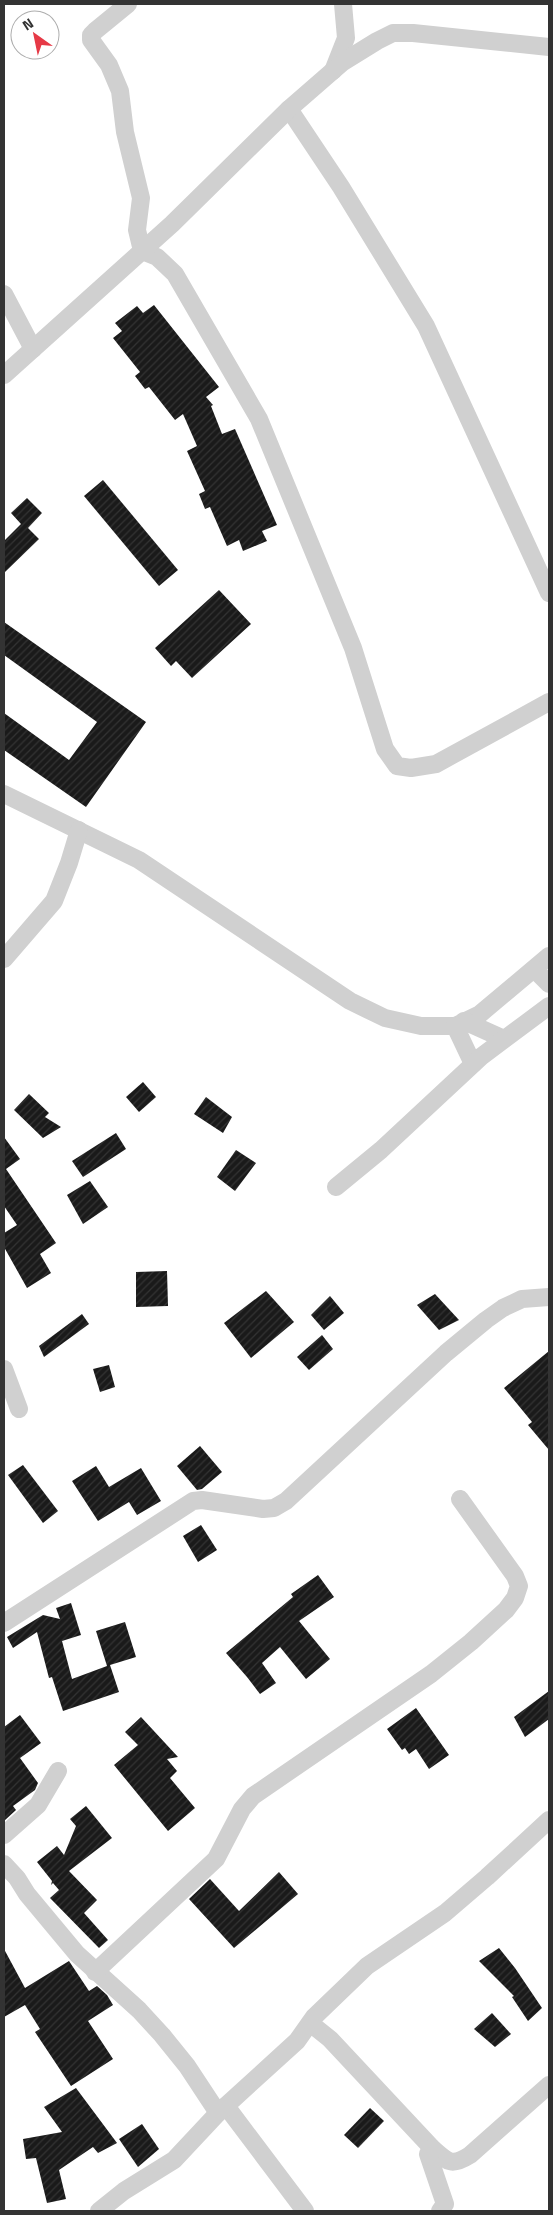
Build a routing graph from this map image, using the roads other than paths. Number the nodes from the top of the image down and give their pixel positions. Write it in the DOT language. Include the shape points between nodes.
graph roads {
  1 [pos="128,4"];
  2 [pos="343,4"];
  3 [pos="346,38"];
  4 [pos="549,47"];
  5 [pos="358,53"];
  6 [pos="333,70"];
  7 [pos="290,109"];
  8 [pos="142,251"];
  9 [pos="4,294"];
  10 [pos="33,349"];
  11 [pos="4,375"];
  12 [pos="549,594"];
  13 [pos="549,702"];
  14 [pos="4,794"];
  15 [pos="79,830"];
  16 [pos="549,956"];
  17 [pos="4,959"];
  18 [pos="534,969"];
  19 [pos="549,984"];
  20 [pos="549,1006"];
  21 [pos="460,1024"];
  22 [pos="504,1039"];
  23 [pos="473,1064"];
  24 [pos="336,1187"];
  25 [pos="549,1297"];
  26 [pos="4,1369"];
  27 [pos="8,1393"];
  28 [pos="19,1409"];
  29 [pos="460,1500"];
  30 [pos="4,1623"];
  31 [pos="58,1771"];
  32 [pos="549,1820"];
  33 [pos="4,1835"];
  34 [pos="4,1864"];
  35 [pos="96,1972"];
  36 [pos="310,2023"];
  37 [pos="549,2086"];
  38 [pos="222,2109"];
  39 [pos="432,2148"];
  40 [pos="99,2211"];
  41 [pos="305,2211"];
  42 [pos="440,2211"];
  1 -- 8 [label="street" via="95,31 91,40 109,65 120,91 125,132 141,198 137,230"];
  2 -- 3 [label="street"];
  3 -- 5 [label="street"];
  3 -- 6 [label="street"];
  4 -- 5 [label="street" via="394,33"];
  5 -- 6 [label="street"];
  6 -- 7 [label="street"];
  7 -- 8 [label="street"];
  7 -- 12 [label="street" via="426,326"];
  8 -- 10 [label="street"];
  8 -- 13 [label="street" via="157,257 175,274 259,419 350,641 385,749 392,760 398,766 411,768 436,764"];
  9 -- 10 [label="street"];
  10 -- 11 [label="street"];
  14 -- 15 [label="street"];
  15 -- 17 [label="street" via="54,900"];
  15 -- 21 [label="street" via="139,860 350,1001 385,1018 421,1026"];
  16 -- 18 [label="street"];
  18 -- 19 [label="street"];
  18 -- 21 [label="street" via="480,1014"];
  20 -- 22 [label="street"];
  21 -- 22 [label="street"];
  21 -- 23 [label="street"];
  22 -- 23 [label="street"];
  23 -- 24 [label="street" via="381,1150"];
  25 -- 30 [label="street" via="522,1299 486,1320 286,1501 274,1508 263,1509 193,1501"];
  26 -- 27 [label="street"];
  27 -- 28 [label="street"];
  29 -- 35 [label="street" via="519,1586 506,1610 431,1674 253,1796 242,1809 216,1859"];
  31 -- 33 [label="street" via="38,1805"];
  32 -- 36 [label="street" via="445,1913 367,1966"];
  34 -- 35 [label="street" via="77,1954"];
  35 -- 38 [label="street" via="162,2035"];
  36 -- 38 [label="street" via="298,2041"];
  36 -- 39 [label="street" via="330,2039"];
  37 -- 39 [label="street" via="458,2162 449,2162"];
  38 -- 40 [label="street" via="174,2160"];
  38 -- 41 [label="street"];
  39 -- 42 [label="street" via="428,2154 445,2204"];
}
